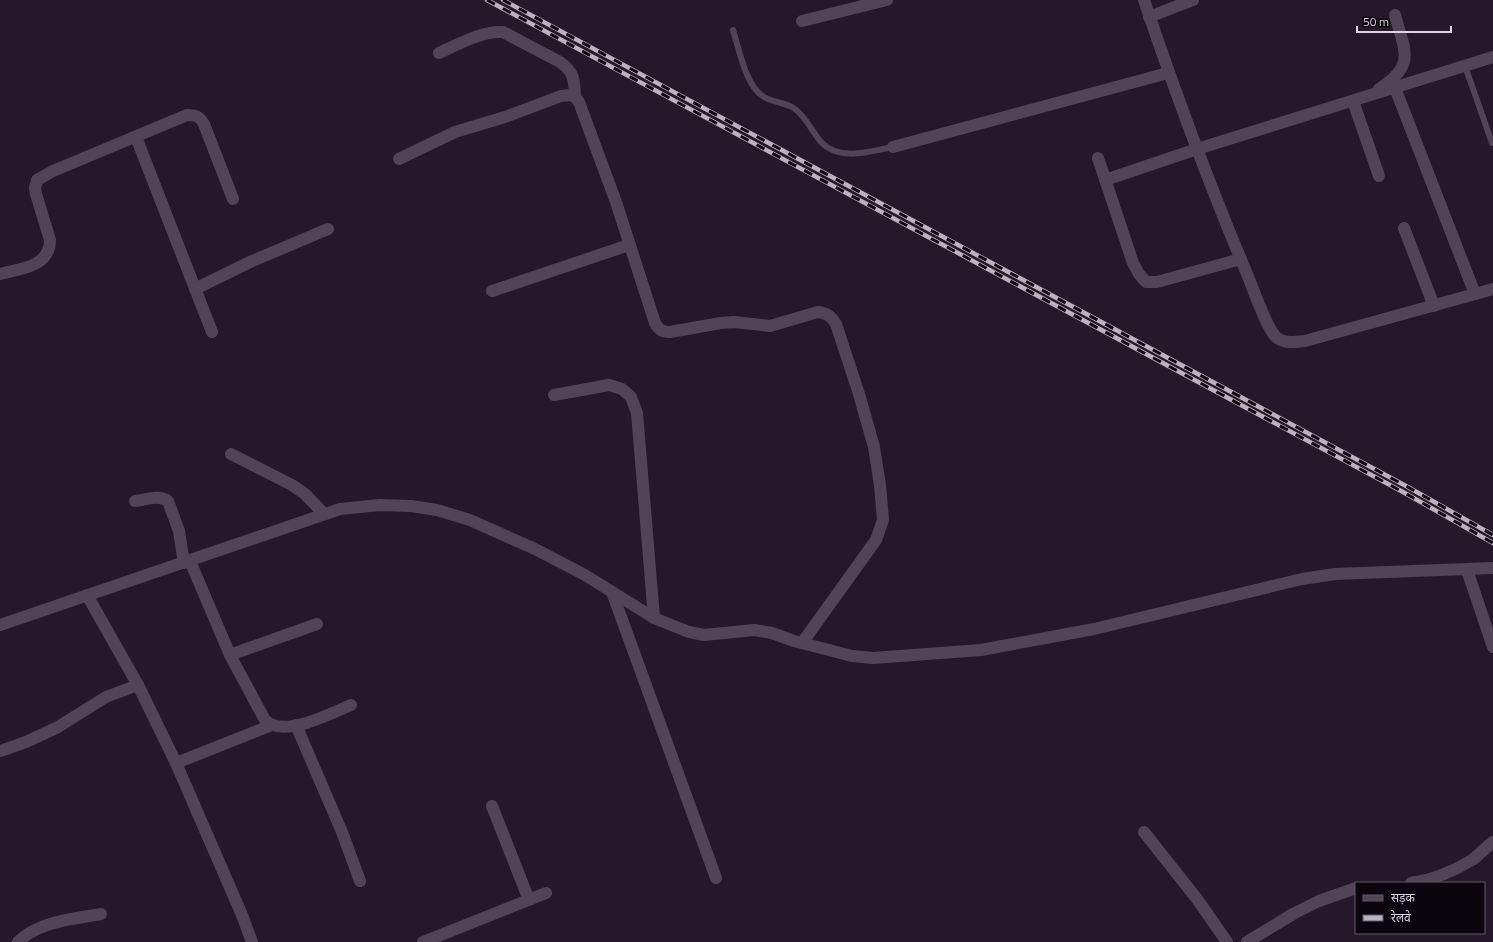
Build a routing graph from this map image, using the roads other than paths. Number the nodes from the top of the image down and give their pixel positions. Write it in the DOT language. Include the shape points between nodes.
graph roads {
  1 [pos="886,0"];
  2 [pos="1144,0"];
  3 [pos="1193,0"];
  4 [pos="1394,15"];
  5 [pos="1149,17"];
  6 [pos="802,21"];
  7 [pos="733,30"];
  8 [pos="439,52"];
  9 [pos="1493,58"];
  10 [pos="1465,66"];
  11 [pos="1168,73"];
  12 [pos="1395,88"];
  13 [pos="1368,96"];
  14 [pos="575,97"];
  15 [pos="1353,101"];
  16 [pos="136,136"];
  17 [pos="1492,143"];
  18 [pos="894,147"];
  19 [pos="1197,149"];
  20 [pos="1098,158"];
  21 [pos="399,159"];
  22 [pos="1379,176"];
  23 [pos="1105,180"];
  24 [pos="233,199"];
  25 [pos="1404,228"];
  26 [pos="328,229"];
  27 [pos="629,245"];
  28 [pos="1241,259"];
  29 [pos="0,274"];
  30 [pos="195,289"];
  31 [pos="1493,289"];
  32 [pos="492,291"];
  33 [pos="1475,294"];
  34 [pos="1434,306"];
  35 [pos="212,332"];
  36 [pos="554,394"];
  37 [pos="231,454"];
  38 [pos="135,501"];
  39 [pos="324,514"];
  40 [pos="187,562"];
  41 [pos="1493,568"];
  42 [pos="1467,570"];
  43 [pos="612,592"];
  44 [pos="86,595"];
  45 [pos="654,618"];
  46 [pos="317,624"];
  47 [pos="0,625"];
  48 [pos="802,643"];
  49 [pos="1493,647"];
  50 [pos="230,655"];
  51 [pos="138,685"];
  52 [pos="352,705"];
  53 [pos="272,725"];
  54 [pos="296,725"];
  55 [pos="0,751"];
  56 [pos="176,763"];
  57 [pos="492,806"];
  58 [pos="1144,832"];
  59 [pos="1493,842"];
  60 [pos="716,878"];
  61 [pos="360,881"];
  62 [pos="1416,882"];
  63 [pos="1355,888"];
  64 [pos="546,893"];
  65 [pos="529,900"];
  66 [pos="101,914"];
  67 [pos="18,942"];
  68 [pos="252,942"];
  69 [pos="423,942"];
  70 [pos="1227,942"];
  71 [pos="1247,942"];
  1 -- 6 [label="street"];
  2 -- 5 [label="street"];
  3 -- 5 [label="street"];
  4 -- 13 [label="street" via="1404,48 1404,63 1401,71 1390,82"];
  5 -- 11 [label="street"];
  7 -- 18 [label="lane" via="757,92 794,108 830,150 849,154"];
  8 -- 14 [label="street" via="479,36 503,32 569,69 574,76"];
  9 -- 10 [label="street"];
  10 -- 12 [label="street"];
  10 -- 17 [label="lane"];
  11 -- 18 [label="street"];
  11 -- 19 [label="street"];
  12 -- 13 [label="street"];
  12 -- 33 [label="street"];
  13 -- 15 [label="street"];
  14 -- 21 [label="street" via="561,96 469,127"];
  14 -- 27 [label="street" via="594,141"];
  15 -- 19 [label="street"];
  15 -- 22 [label="street"];
  16 -- 24 [label="street" via="187,115 200,118"];
  16 -- 29 [label="street" via="37,180 36,194 50,247 47,254 34,265"];
  16 -- 30 [label="street"];
  19 -- 23 [label="street"];
  19 -- 28 [label="street"];
  20 -- 23 [label="street"];
  23 -- 28 [label="street" via="1133,262 1146,282 1157,282"];
  25 -- 34 [label="street"];
  26 -- 30 [label="street"];
  27 -- 32 [label="street"];
  27 -- 48 [label="street" via="654,323 663,332 734,322 770,326 818,312 826,313 836,324 872,441 883,520 876,540"];
  28 -- 34 [label="street" via="1268,325 1282,341 1305,341"];
  30 -- 35 [label="street"];
  31 -- 33 [label="street"];
  33 -- 34 [label="street"];
  36 -- 45 [label="street" via="609,385 622,389 631,396 637,413"];
  37 -- 39 [label="street" via="292,485 305,494"];
  38 -- 40 [label="street" via="159,497 168,501"];
  39 -- 40 [label="street"];
  39 -- 43 [label="street" via="340,509 380,505 437,510 535,548"];
  40 -- 44 [label="street"];
  40 -- 50 [label="street"];
  41 -- 42 [label="street"];
  42 -- 48 [label="street" via="1335,574 1302,579 1094,630 981,650 873,658 852,656"];
  42 -- 49 [label="street"];
  43 -- 45 [label="street"];
  43 -- 60 [label="street"];
  44 -- 47 [label="street"];
  44 -- 51 [label="street"];
  45 -- 48 [label="street" via="704,635 754,630"];
  46 -- 50 [label="street"];
  50 -- 53 [label="street" via="259,712"];
  51 -- 55 [label="street" via="106,697 58,727"];
  51 -- 56 [label="street"];
  52 -- 54 [label="street"];
  53 -- 54 [label="street"];
  53 -- 56 [label="street"];
  54 -- 61 [label="street"];
  56 -- 68 [label="street"];
  57 -- 65 [label="street"];
  58 -- 70 [label="street"];
  59 -- 62 [label="street" via="1460,866"];
  63 -- 71 [label="street" via="1319,901"];
  64 -- 65 [label="street"];
  65 -- 69 [label="street"];
  66 -- 67 [label="street" via="41,927"];
}
